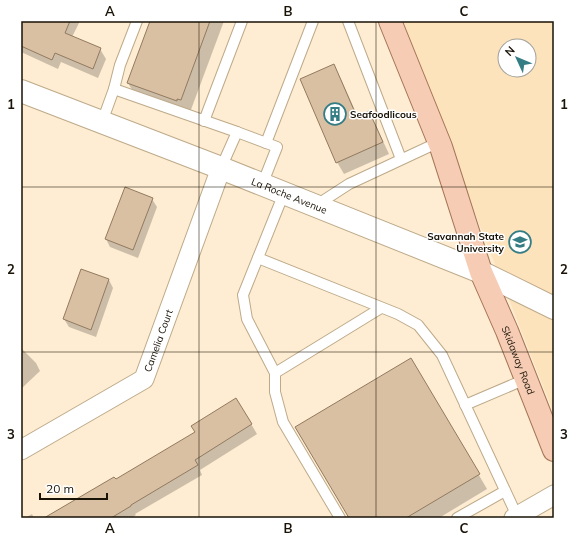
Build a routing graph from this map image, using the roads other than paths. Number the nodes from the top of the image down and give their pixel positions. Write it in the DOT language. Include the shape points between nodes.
graph roads {
  1 [pos="137,21"];
  2 [pos="242,21"];
  3 [pos="313,21"];
  4 [pos="348,21"];
  5 [pos="390,21"];
  6 [pos="114,89"];
  7 [pos="21,91"];
  8 [pos="204,120"];
  9 [pos="102,122"];
  10 [pos="237,132"];
  11 [pos="439,142"];
  12 [pos="266,143"];
  13 [pos="401,160"];
  14 [pos="221,168"];
  15 [pos="262,185"];
  16 [pos="284,193"];
  17 [pos="315,206"];
  18 [pos="258,258"];
  19 [pos="481,272"];
  20 [pos="381,308"];
  21 [pos="554,308"];
  22 [pos="275,373"];
  23 [pos="526,379"];
  24 [pos="465,405"];
  25 [pos="21,450"];
  26 [pos="554,450"];
  27 [pos="505,491"];
  28 [pos="554,495"];
  29 [pos="515,517"];
  30 [pos="340,518"];
  31 [pos="457,518"];
  1 -- 6 [label="lane" via="120,65"];
  2 -- 8 [label="lane"];
  3 -- 12 [label="lane"];
  4 -- 13 [label="lane"];
  5 -- 11 [label="main road, Skidaway Road"];
  6 -- 8 [label="lane"];
  6 -- 9 [label="lane"];
  7 -- 9 [label="main road, La Roche Avenue"];
  8 -- 10 [label="lane"];
  9 -- 14 [label="main road, La Roche Avenue"];
  10 -- 12 [label="lane"];
  10 -- 14 [label="lane"];
  11 -- 13 [label="lane"];
  11 -- 19 [label="main road, Skidaway Road"];
  12 -- 15 [label="lane" via="277,147"];
  13 -- 17 [label="lane" via="349,184"];
  14 -- 15 [label="main road, La Roche Avenue"];
  14 -- 25 [label="street, Camelia Court" via="144,379"];
  15 -- 16 [label="main road, La Roche Avenue"];
  16 -- 17 [label="main road, La Roche Avenue"];
  16 -- 18 [label="lane"];
  17 -- 19 [label="main road, La Roche Avenue"];
  18 -- 20 [label="lane"];
  18 -- 22 [label="lane" via="243,295 247,319"];
  19 -- 21 [label="main road, La Roche Avenue"];
  19 -- 23 [label="main road, Skidaway Road"];
  20 -- 22 [label="lane"];
  20 -- 24 [label="lane" via="398,314 418,326 442,355"];
  22 -- 30 [label="lane" via="275,392 283,422"];
  23 -- 24 [label="lane"];
  23 -- 26 [label="main road, Skidaway Road"];
  24 -- 27 [label="lane"];
  27 -- 29 [label="lane"];
  27 -- 31 [label="lane"];
  28 -- 29 [label="street"];
}
